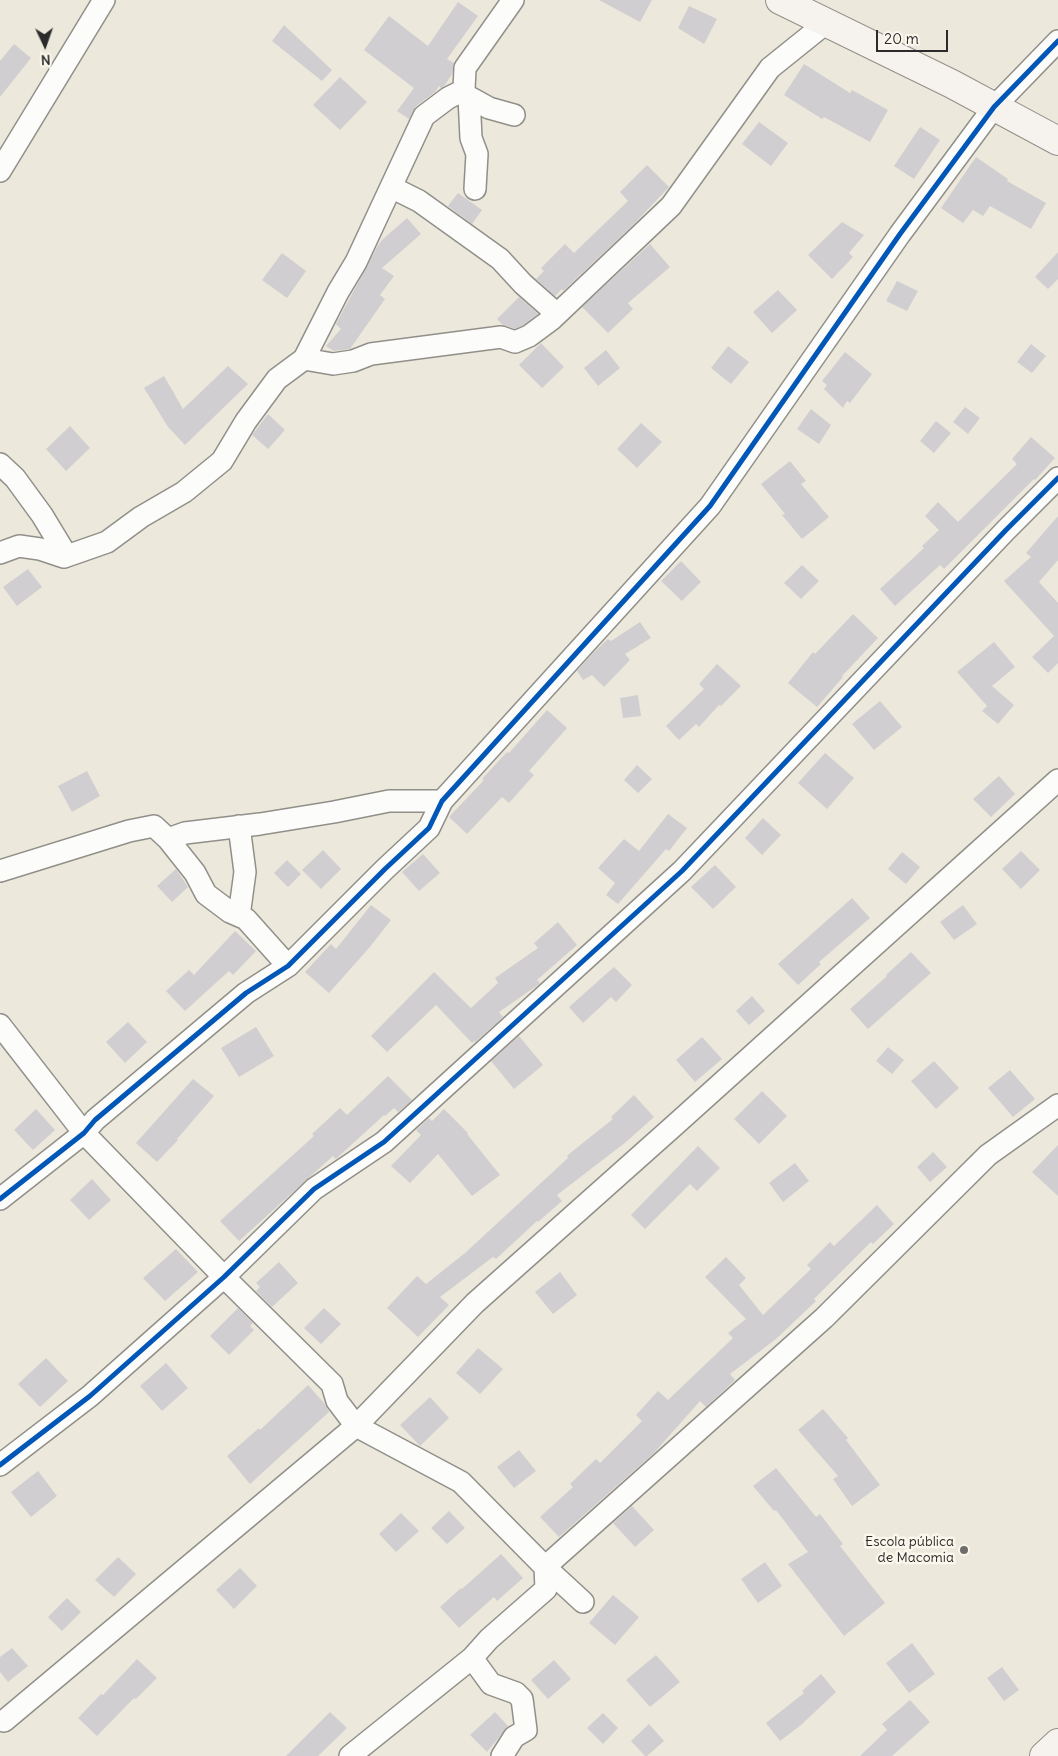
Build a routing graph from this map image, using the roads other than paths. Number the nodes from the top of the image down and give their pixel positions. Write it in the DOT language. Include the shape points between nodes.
graph roads {
  1 [pos="104,0"];
  2 [pos="513,0"];
  3 [pos="788,2"];
  4 [pos="826,23"];
  5 [pos="1058,42"];
  6 [pos="465,95"];
  7 [pos="994,107"];
  8 [pos="514,115"];
  9 [pos="1058,141"];
  10 [pos="0,170"];
  11 [pos="391,187"];
  12 [pos="475,189"];
  13 [pos="557,314"];
  14 [pos="304,359"];
  15 [pos="0,464"];
  16 [pos="1058,478"];
  17 [pos="0,553"];
  18 [pos="64,557"];
  19 [pos="1058,780"];
  20 [pos="442,801"];
  21 [pos="239,826"];
  22 [pos="168,839"];
  23 [pos="0,871"];
  24 [pos="239,916"];
  25 [pos="288,966"];
  26 [pos="0,1025"];
  27 [pos="1058,1105"];
  28 [pos="84,1133"];
  29 [pos="0,1199"];
  30 [pos="224,1277"];
  31 [pos="356,1426"];
  32 [pos="0,1465"];
  33 [pos="545,1567"];
  34 [pos="583,1602"];
  35 [pos="472,1658"];
  36 [pos="1,1720"];
  37 [pos="1058,1743"];
  38 [pos="350,1756"];
  39 [pos="502,1756"];
  40 [pos="1044,1756"];
  1 -- 10 [label="street"];
  2 -- 6 [label="street" via="465,68"];
  3 -- 4 [label="main road"];
  4 -- 7 [label="main road"];
  4 -- 13 [label="street" via="770,68 671,206"];
  5 -- 7 [label="street"];
  6 -- 8 [label="street" via="488,108"];
  6 -- 11 [label="street" via="448,98 424,116"];
  6 -- 12 [label="street" via="471,138 477,154"];
  7 -- 9 [label="main road"];
  7 -- 20 [label="street" via="900,234 710,506"];
  11 -- 13 [label="street" via="419,201 500,259"];
  11 -- 14 [label="street" via="356,262"];
  13 -- 14 [label="street" via="529,336 515,342 501,337 371,354 333,364"];
  14 -- 18 [label="street" via="278,379 246,421 222,461 184,492 107,542"];
  15 -- 18 [label="street" via="15,478 42,515"];
  16 -- 30 [label="street" via="682,871 384,1142 314,1189"];
  17 -- 18 [label="street" via="19,546"];
  19 -- 31 [label="street" via="474,1303"];
  20 -- 21 [label="street" via="389,800"];
  20 -- 25 [label="street" via="429,828"];
  21 -- 22 [label="street" via="185,833"];
  21 -- 24 [label="street" via="245,872"];
  22 -- 23 [label="street" via="154,826"];
  22 -- 24 [label="street" via="206,894"];
  24 -- 25 [label="street" via="246,919"];
  25 -- 28 [label="street" via="246,993 95,1120"];
  26 -- 28 [label="street"];
  27 -- 33 [label="street" via="988,1155 824,1318"];
  28 -- 29 [label="street"];
  28 -- 30 [label="street"];
  30 -- 31 [label="street" via="332,1384 337,1401"];
  30 -- 32 [label="street" via="90,1396"];
  31 -- 33 [label="street" via="461,1482"];
  31 -- 36 [label="street"];
  33 -- 34 [label="street"];
  33 -- 35 [label="street" via="546,1589"];
  35 -- 38 [label="street"];
  35 -- 39 [label="street" via="491,1684 516,1693 522,1699 526,1730 514,1737"];
  37 -- 40 [label="main road"];
}
